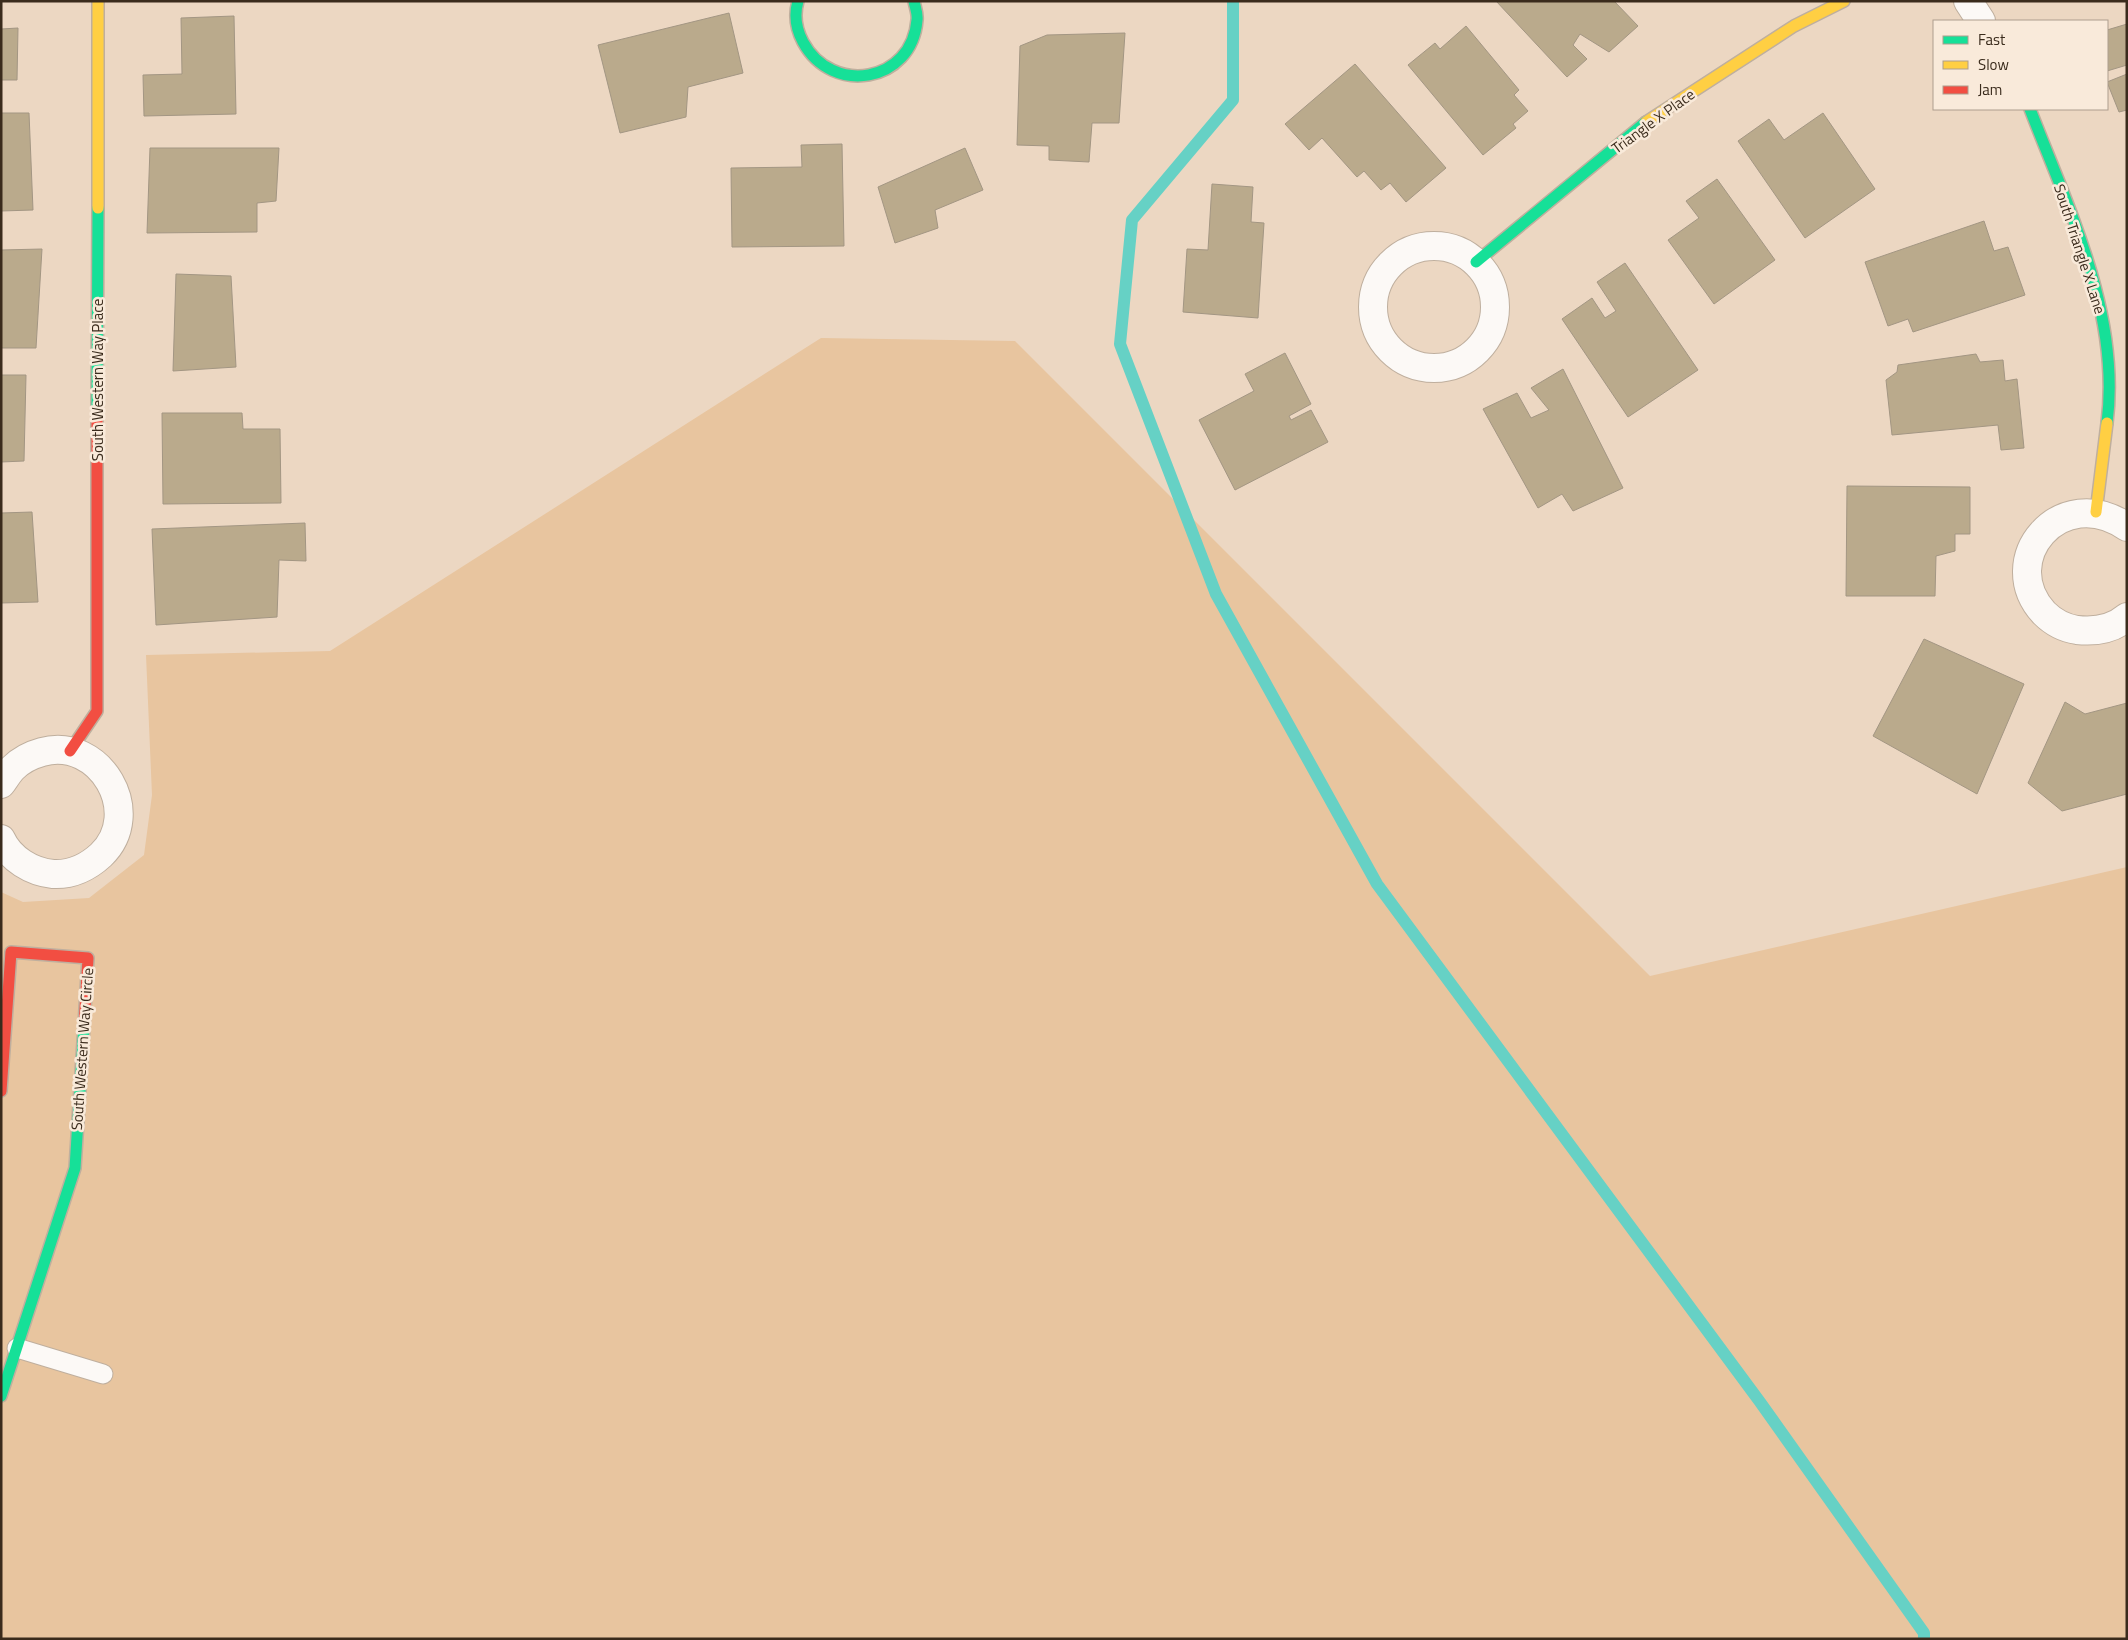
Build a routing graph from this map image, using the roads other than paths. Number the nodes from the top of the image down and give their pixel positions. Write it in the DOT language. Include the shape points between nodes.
graph roads {
  1 [pos="98,1"];
  2 [pos="798,1"];
  3 [pos="914,1"];
  4 [pos="1844,1"];
  5 [pos="1968,1"];
  6 [pos="1980,20"];
  7 [pos="2030,110"];
  8 [pos="1476,262"];
  9 [pos="2096,512"];
  10 [pos="2127,527"];
  11 [pos="2127,617"];
  12 [pos="70,751"];
  13 [pos="1,784"];
  14 [pos="1,839"];
  15 [pos="6,952"];
  16 [pos="1,1091"];
  17 [pos="9,1345"];
  18 [pos="103,1374"];
  19 [pos="1,1396"];
  1 -- 12 [label="street, South Western Way Place" via="97,711"];
  2 -- 3 [label="street" via="796,24 802,44 813,60 849,78 869,76 887,69 903,56 913,39 917,20"];
  4 -- 8 [label="street, Triangle X Place" via="1794,26 1647,122"];
  5 -- 6 [label="street"];
  7 -- 9 [label="street, South Triangle X Lane" via="2081,242 2105,325 2111,395"];
  8 -- 8 [label="street" via="1459,251 1440,246 1421,247 1402,254 1387,267 1376,284 1372,303 1374,324 1383,342 1397,357 1416,366 1436,368 1456,364 1474,353 1487,338 1495,318 1495,298 1489,279"];
  9 -- 10 [label="street" via="2115,518"];
  9 -- 11 [label="street" via="2076,513 2058,520 2042,532 2032,548 2027,568 2029,587 2037,605 2046,615 2068,629 2088,632 2108,628"];
  12 -- 13 [label="street" via="50,750 30,755 13,768"];
  12 -- 14 [label="street" via="89,759 105,772 115,790 120,810 116,830 107,849 92,863 73,872 53,874 33,870 16,858"];
  15 -- 16 [label="street, South Western Way Circle"];
  15 -- 17 [label="street, South Western Way Circle" via="88,958 75,1168"];
  17 -- 18 [label="lane"];
  17 -- 19 [label="street, South Western Way Circle"];
}
